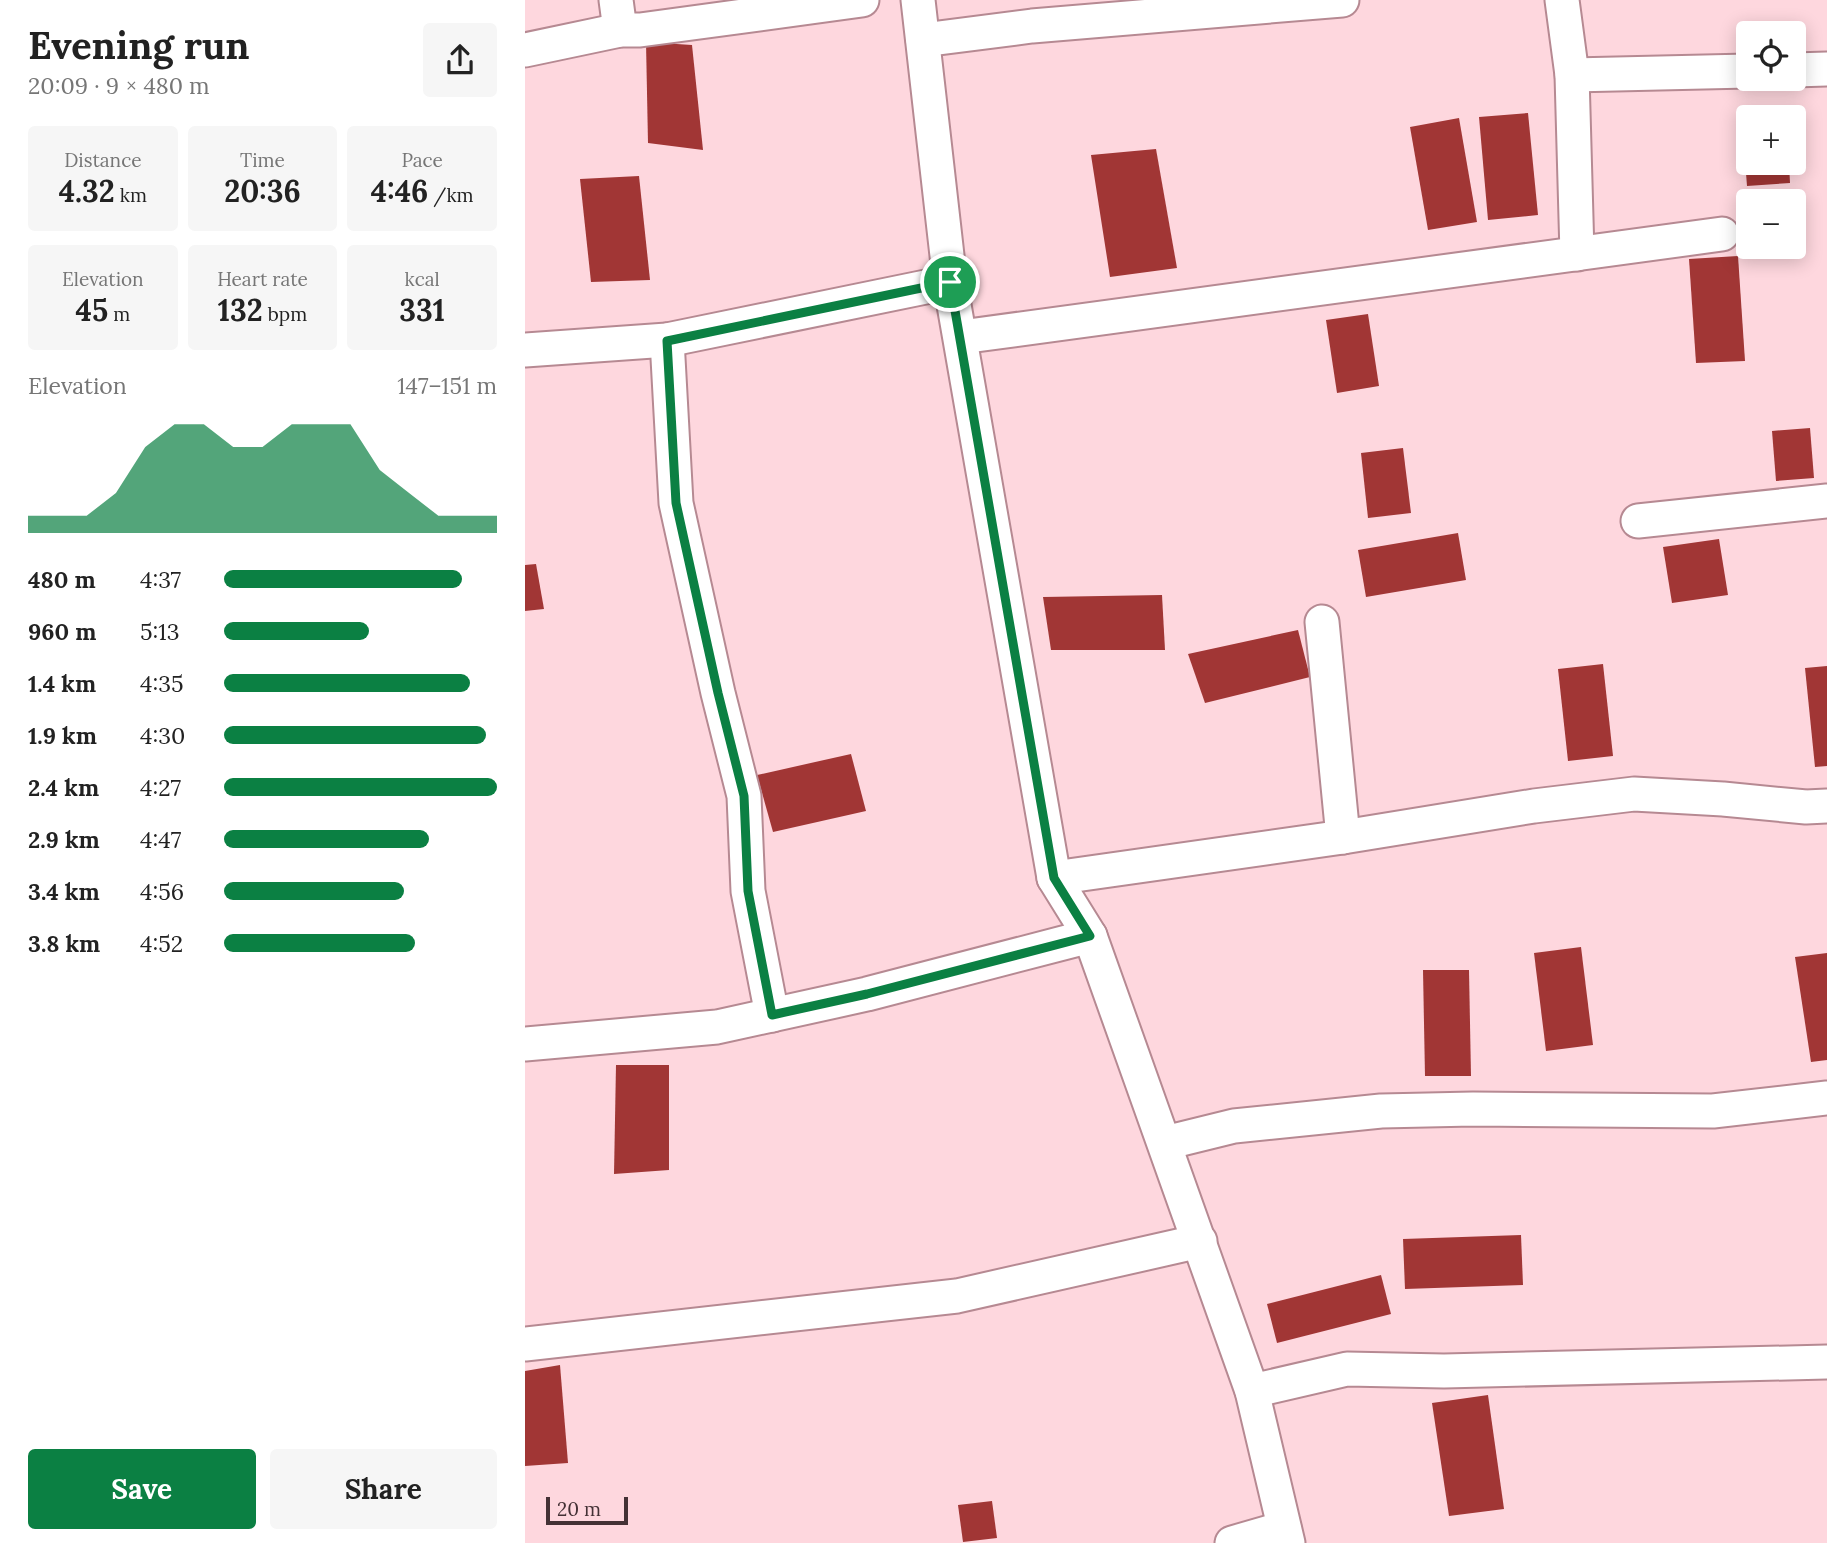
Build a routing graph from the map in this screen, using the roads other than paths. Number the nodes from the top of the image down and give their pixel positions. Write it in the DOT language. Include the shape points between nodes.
graph roads {
  1 [pos="862,0"];
  2 [pos="918,0"];
  3 [pos="1342,0"];
  4 [pos="1562,0"];
  5 [pos="618,15"];
  6 [pos="923,40"];
  7 [pos="525,50"];
  8 [pos="1827,69"];
  9 [pos="1806,70"];
  10 [pos="1736,71"];
  11 [pos="1572,75"];
  12 [pos="1722,234"];
  13 [pos="1577,254"];
  14 [pos="950,282"];
  15 [pos="961,337"];
  16 [pos="667,341"];
  17 [pos="525,349"];
  18 [pos="1827,501"];
  19 [pos="1638,521"];
  20 [pos="1322,622"];
  21 [pos="1827,806"];
  22 [pos="1343,837"];
  23 [pos="1054,878"];
  24 [pos="1090,936"];
  25 [pos="772,1015"];
  26 [pos="525,1044"];
  27 [pos="1827,1098"];
  28 [pos="1164,1143"];
  29 [pos="1200,1241"];
  30 [pos="525,1344"];
  31 [pos="1827,1362"];
  32 [pos="1252,1391"];
  33 [pos="1286,1536"];
  34 [pos="1232,1543"];
  1 -- 5 [label="street" via="640,30"];
  2 -- 6 [label="street"];
  3 -- 6 [label="street" via="1032,26"];
  4 -- 11 [label="street"];
  5 -- 7 [label="street"];
  6 -- 14 [label="street"];
  8 -- 9 [label="street"];
  10 -- 11 [label="street"];
  11 -- 13 [label="street"];
  12 -- 13 [label="street"];
  13 -- 15 [label="street"];
  14 -- 15 [label="street"];
  14 -- 16 [label="street"];
  15 -- 23 [label="street"];
  16 -- 17 [label="street"];
  16 -- 25 [label="street" via="676,503 744,796 748,891"];
  18 -- 19 [label="street"];
  20 -- 22 [label="street"];
  21 -- 22 [label="street" via="1634,794"];
  22 -- 23 [label="street"];
  23 -- 24 [label="street"];
  24 -- 25 [label="street"];
  24 -- 28 [label="street"];
  25 -- 26 [label="street" via="717,1027"];
  27 -- 28 [label="street" via="1713,1111 1381,1111 1234,1126"];
  28 -- 29 [label="street"];
  29 -- 30 [label="street" via="957,1296"];
  29 -- 32 [label="street"];
  31 -- 32 [label="street" via="1347,1369"];
  32 -- 33 [label="street"];
  33 -- 34 [label="street"];
}
